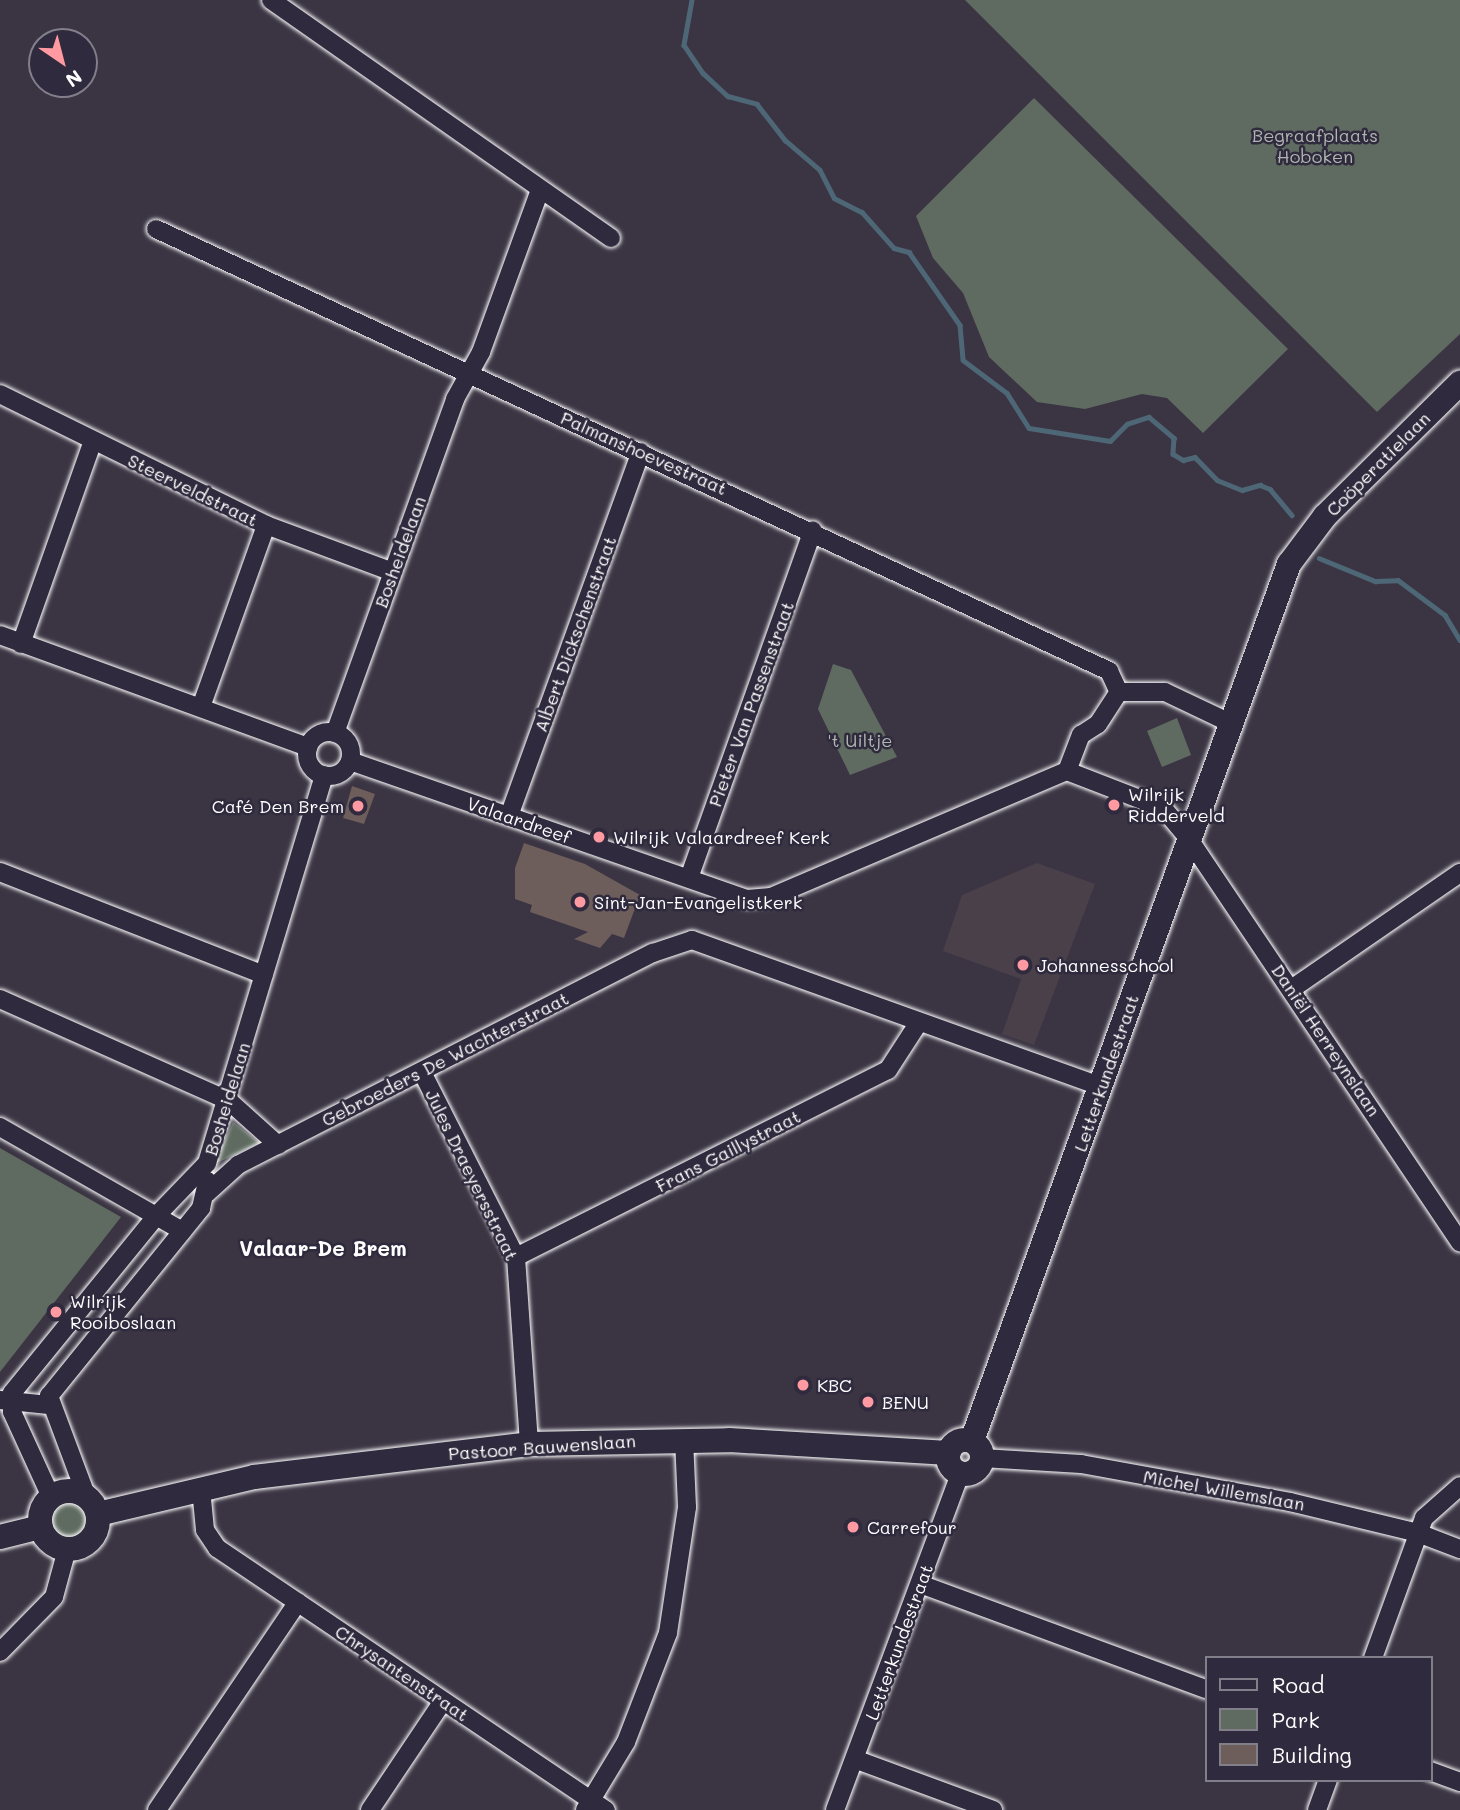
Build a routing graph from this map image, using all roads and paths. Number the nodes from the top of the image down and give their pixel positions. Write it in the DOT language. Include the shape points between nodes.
graph roads {
  1 [pos="271,0"];
  2 [pos="540,190"];
  3 [pos="156,229"];
  4 [pos="611,238"];
  5 [pos="470,374"];
  6 [pos="1460,383"];
  7 [pos="0,394"];
  8 [pos="93,441"];
  9 [pos="641,452"];
  10 [pos="266,525"];
  11 [pos="813,530"];
  12 [pos="1298,548"];
  13 [pos="393,572"];
  14 [pos="0,636"];
  15 [pos="21,643"];
  16 [pos="1119,692"];
  17 [pos="201,707"];
  18 [pos="1230,723"];
  19 [pos="335,733"];
  20 [pos="308,747"];
  21 [pos="349,761"];
  22 [pos="1067,771"];
  23 [pos="324,775"];
  24 [pos="509,816"];
  25 [pos="1189,839"];
  26 [pos="0,872"];
  27 [pos="1459,875"];
  28 [pos="689,878"];
  29 [pos="264,975"];
  30 [pos="1293,988"];
  31 [pos="0,999"];
  32 [pos="919,1022"];
  33 [pos="423,1074"];
  34 [pos="1102,1087"];
  35 [pos="229,1101"];
  36 [pos="0,1127"];
  37 [pos="278,1145"];
  38 [pos="207,1163"];
  39 [pos="207,1193"];
  40 [pos="156,1215"];
  41 [pos="182,1231"];
  42 [pos="1460,1243"];
  43 [pos="516,1257"];
  44 [pos="5,1402"];
  45 [pos="49,1405"];
  46 [pos="684,1439"];
  47 [pos="529,1444"];
  48 [pos="977,1449"];
  49 [pos="954,1463"];
  50 [pos="1460,1486"];
  51 [pos="201,1489"];
  52 [pos="51,1497"];
  53 [pos="92,1504"];
  54 [pos="40,1527"];
  55 [pos="1418,1533"];
  56 [pos="0,1537"];
  57 [pos="67,1549"];
  58 [pos="1460,1549"];
  59 [pos="920,1584"];
  60 [pos="298,1602"];
  61 [pos="0,1652"];
  62 [pos="1374,1656"];
  63 [pos="1204,1688"];
  64 [pos="443,1700"];
  65 [pos="857,1760"];
  66 [pos="1432,1772"];
  67 [pos="1327,1782"];
  68 [pos="1460,1782"];
  69 [pos="594,1807"];
  70 [pos="157,1810"];
  71 [pos="370,1810"];
  72 [pos="835,1810"];
  73 [pos="993,1810"];
  74 [pos="1317,1810"];
  1 -- 2 [label="street"];
  2 -- 4 [label="street"];
  2 -- 5 [label="street, Bosheidelaan"];
  3 -- 5 [label="street, Palmanshoevestraat"];
  5 -- 9 [label="street, Palmanshoevestraat"];
  5 -- 13 [label="street, Bosheidelaan" via="456,399"];
  6 -- 12 [label="street, Coöperatielaan"];
  7 -- 8 [label="street, Steerveldstraat"];
  8 -- 10 [label="street, Steerveldstraat"];
  8 -- 15 [label="street"];
  9 -- 11 [label="street, Palmanshoevestraat"];
  9 -- 24 [label="street, Albert Dickschenstraat"];
  10 -- 13 [label="street, Steerveldstraat"];
  10 -- 17 [label="street"];
  11 -- 16 [label="street, Palmanshoevestraat" via="1109,671"];
  11 -- 28 [label="street, Pieter Van Passenstraat"];
  12 -- 18 [label="street, Letterkundestraat"];
  13 -- 19 [label="street, Bosheidelaan"];
  14 -- 15 [label="street"];
  15 -- 17 [label="street"];
  16 -- 18 [label="street" via="1165,692"];
  16 -- 22 [label="street" via="1098,724 1081,735"];
  17 -- 20 [label="street"];
  18 -- 25 [label="street, Letterkundestraat"];
  19 -- 20 [label="street" via="320,734"];
  19 -- 21 [label="street" via="350,747"];
  20 -- 23 [label="street" via="312,767"];
  21 -- 23 [label="street" via="339,773"];
  21 -- 24 [label="street, Valaardreef"];
  22 -- 25 [label="street, Daniël Herreynslaan" via="1163,808"];
  22 -- 28 [label="street, Valaardreef" via="771,897 747,899"];
  23 -- 29 [label="street, Bosheidelaan"];
  24 -- 28 [label="street, Valaardreef"];
  25 -- 30 [label="street, Daniël Herreynslaan"];
  25 -- 34 [label="street, Letterkundestraat"];
  26 -- 29 [label="street"];
  27 -- 30 [label="street"];
  29 -- 35 [label="street, Bosheidelaan"];
  30 -- 42 [label="street, Daniël Herreynslaan"];
  31 -- 35 [label="street"];
  32 -- 33 [label="street, Gebroeders De Wachterstraat" via="692,940 653,953"];
  32 -- 34 [label="street"];
  32 -- 43 [label="street, Frans Gaillystraat" via="888,1070"];
  33 -- 37 [label="street, Gebroeders De Wachterstraat"];
  33 -- 43 [label="street, Jules Draeyersstraat"];
  34 -- 48 [label="street, Letterkundestraat"];
  35 -- 37 [label="street"];
  35 -- 38 [label="street, Bosheidelaan"];
  36 -- 40 [label="street"];
  37 -- 39 [label="street, Gebroeders De Wachterstraat" via="238,1165"];
  38 -- 39 [label="street"];
  38 -- 40 [label="street, Bosheidelaan"];
  39 -- 41 [label="street, Gebroeders De Wachterstraat"];
  40 -- 41 [label="street"];
  40 -- 44 [label="street, Bosheidelaan"];
  41 -- 45 [label="street, Gebroeders De Wachterstraat" via="59,1378"];
  43 -- 47 [label="street, Jules Draeyersstraat"];
  44 -- 45 [label="street"];
  44 -- 52 [label="street"];
  45 -- 53 [label="street"];
  46 -- 47 [label="street, Pastoor Bauwenslaan"];
  46 -- 49 [label="street, Pastoor Bauwenslaan"];
  46 -- 69 [label="street" via="687,1507 668,1633 626,1742"];
  47 -- 51 [label="street, Pastoor Bauwenslaan" via="344,1464"];
  48 -- 49 [label="street" via="959,1441"];
  48 -- 55 [label="street, Michel Willemslaan" via="1316,1507"];
  49 -- 59 [label="street, Letterkundestraat"];
  50 -- 55 [label="street" via="1432,1508"];
  51 -- 53 [label="street, Pastoor Bauwenslaan"];
  51 -- 60 [label="street, Chrysantenstraat" via="205,1530 217,1548"];
  52 -- 53 [label="street" via="64,1491"];
  52 -- 54 [label="street" via="41,1511"];
  53 -- 57 [label="street" via="93,1537"];
  54 -- 56 [label="street"];
  54 -- 57 [label="street" via="52,1544"];
  55 -- 58 [label="street, Michel Willemslaan"];
  55 -- 62 [label="street"];
  57 -- 61 [label="street" via="54,1597"];
  59 -- 63 [label="street"];
  59 -- 65 [label="street, Letterkundestraat"];
  60 -- 64 [label="street, Chrysantenstraat"];
  60 -- 70 [label="street"];
  64 -- 69 [label="street, Chrysantenstraat"];
  64 -- 71 [label="street"];
  65 -- 72 [label="street, Letterkundestraat"];
  65 -- 73 [label="street"];
  66 -- 68 [label="street"];
  67 -- 74 [label="street"];
}
